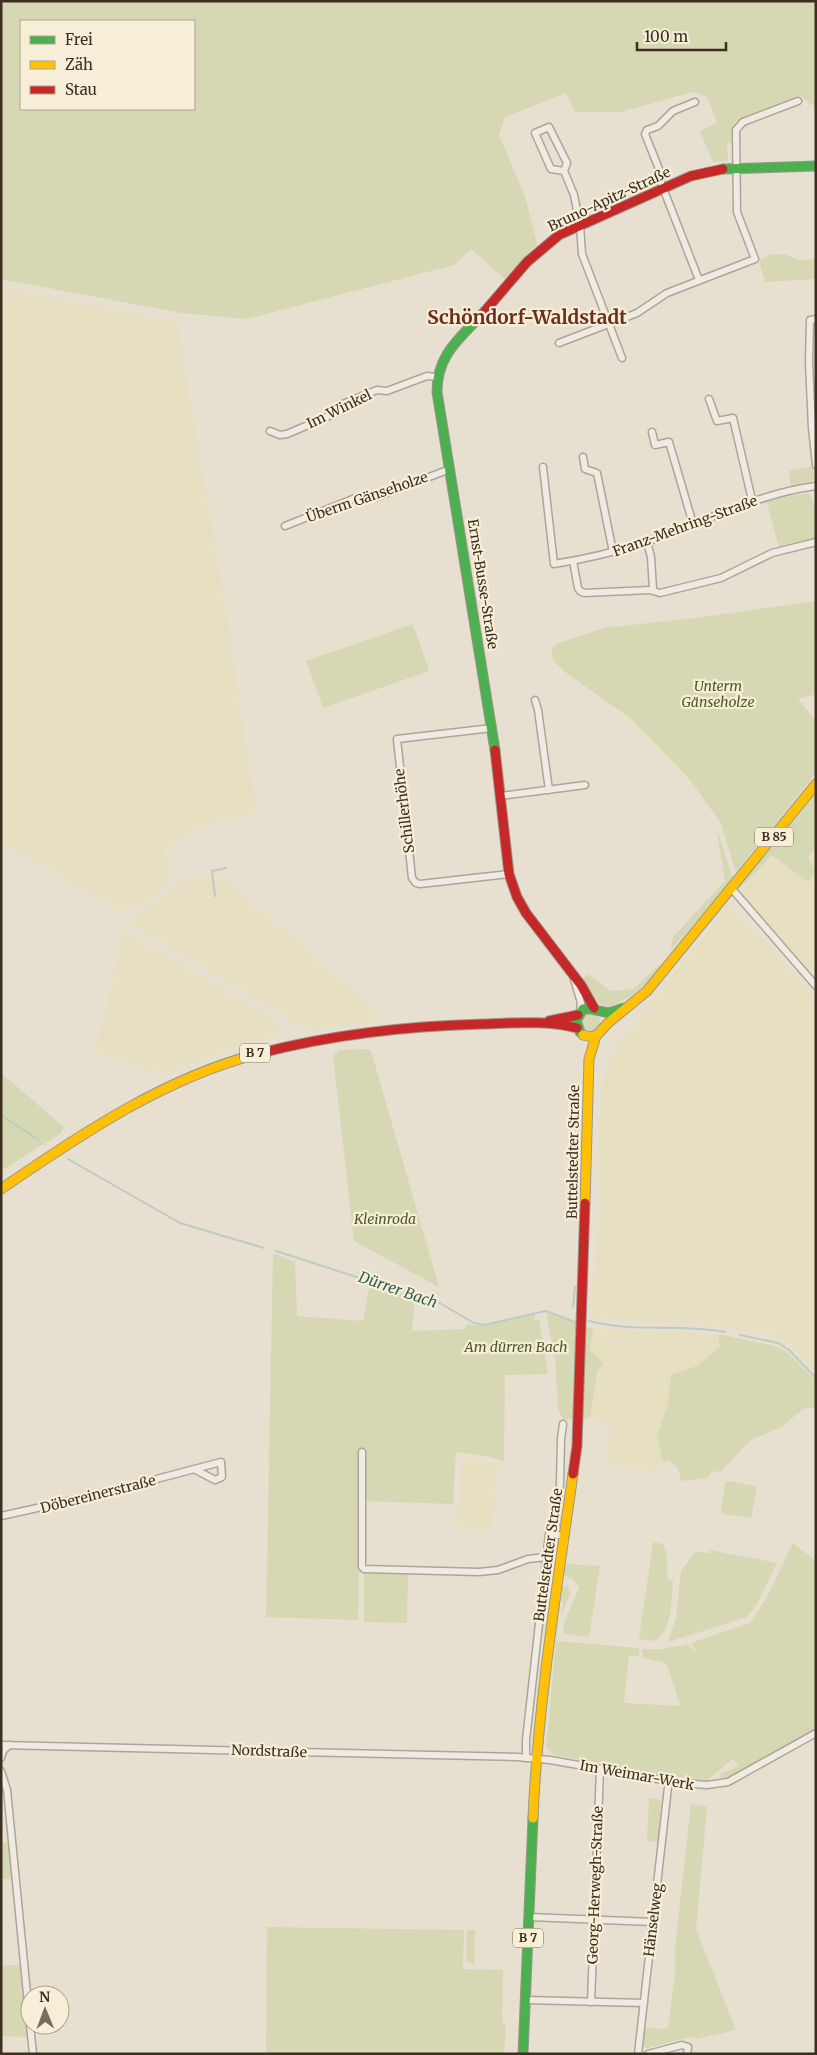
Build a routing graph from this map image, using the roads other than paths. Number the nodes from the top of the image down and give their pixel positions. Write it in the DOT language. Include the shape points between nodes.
graph roads {
  1 [pos="798,101"];
  2 [pos="695,102"];
  3 [pos="816,166"];
  4 [pos="735,168"];
  5 [pos="564,171"];
  6 [pos="663,188"];
  7 [pos="580,225"];
  8 [pos="699,280"];
  9 [pos="813,320"];
  10 [pos="608,324"];
  11 [pos="559,342"];
  12 [pos="622,358"];
  13 [pos="812,375"];
  14 [pos="437,377"];
  15 [pos="709,398"];
  16 [pos="814,428"];
  17 [pos="270,431"];
  18 [pos="652,432"];
  19 [pos="583,457"];
  20 [pos="816,465"];
  21 [pos="543,466"];
  22 [pos="450,469"];
  23 [pos="816,486"];
  24 [pos="752,500"];
  25 [pos="694,524"];
  26 [pos="285,526"];
  27 [pos="647,542"];
  28 [pos="816,542"];
  29 [pos="613,552"];
  30 [pos="573,561"];
  31 [pos="653,590"];
  32 [pos="535,700"];
  33 [pos="492,728"];
  34 [pos="816,784"];
  35 [pos="585,785"];
  36 [pos="549,790"];
  37 [pos="500,796"];
  38 [pos="510,874"];
  39 [pos="732,889"];
  40 [pos="574,978"];
  41 [pos="816,986"];
  42 [pos="631,1006"];
  43 [pos="598,1010"];
  44 [pos="579,1013"];
  45 [pos="541,1023"];
  46 [pos="604,1027"];
  47 [pos="580,1032"];
  48 [pos="596,1036"];
  49 [pos="589,1059"];
  50 [pos="1,1189"];
  51 [pos="563,1424"];
  52 [pos="362,1452"];
  53 [pos="194,1469"];
  54 [pos="1,1516"];
  55 [pos="554,1535"];
  56 [pos="565,1536"];
  57 [pos="546,1557"];
  58 [pos="816,1733"];
  59 [pos="5,1745"];
  60 [pos="1,1758"];
  61 [pos="526,1758"];
  62 [pos="536,1758"];
  63 [pos="1,1764"];
  64 [pos="600,1768"];
  65 [pos="2,1771"];
  66 [pos="668,1787"];
  67 [pos="529,1916"];
  68 [pos="593,1919"];
  69 [pos="653,1922"];
  70 [pos="26,1985"];
  71 [pos="526,2000"];
  72 [pos="591,2002"];
  73 [pos="644,2003"];
  74 [pos="31,2035"];
  75 [pos="33,2054"];
  76 [pos="523,2054"];
  77 [pos="638,2054"];
  78 [pos="648,2054"];
  79 [pos="687,2054"];
  1 -- 4 [label="street" via="738,126"];
  2 -- 6 [label="street" via="673,111 645,134"];
  3 -- 4 [label="main road, Bruno-Apitz-Straße"];
  4 -- 6 [label="main road, Bruno-Apitz-Straße" via="708,171"];
  4 -- 8 [label="street" via="737,212 755,259"];
  5 -- 5 [label="street" via="567,163 549,127 535,133 551,169"];
  5 -- 7 [label="street" via="574,195"];
  6 -- 7 [label="main road, Bruno-Apitz-Straße"];
  6 -- 8 [label="street"];
  7 -- 10 [label="street" via="582,254"];
  7 -- 14 [label="main road, Bruno-Apitz-Straße" via="550,241 521,268 449,352"];
  8 -- 10 [label="street" via="667,292 643,310"];
  9 -- 13 [label="street" via="808,343"];
  10 -- 11 [label="street"];
  10 -- 12 [label="street"];
  13 -- 16 [label="street"];
  14 -- 17 [label="street, Im Winkel" via="427,376 387,391 377,390 343,404 343,410 287,434"];
  14 -- 22 [label="main road, Ernst-Busse-Straße"];
  15 -- 24 [label="street" via="717,421 733,418"];
  16 -- 20 [label="street"];
  18 -- 25 [label="street" via="655,445 669,442"];
  19 -- 29 [label="street" via="585,469 597,473"];
  21 -- 30 [label="street, Franz-Mehring-Straße" via="554,564"];
  22 -- 26 [label="street, Überm Gänseholze" via="377,497 358,497"];
  22 -- 33 [label="main road, Ernst-Busse-Straße"];
  23 -- 24 [label="street, Franz-Mehring-Straße"];
  24 -- 25 [label="street, Franz-Mehring-Straße"];
  25 -- 27 [label="street, Franz-Mehring-Straße"];
  27 -- 29 [label="street, Franz-Mehring-Straße"];
  27 -- 31 [label="street"];
  28 -- 31 [label="street" via="772,554 733,573 697,585 660,593"];
  29 -- 30 [label="street, Franz-Mehring-Straße"];
  30 -- 31 [label="street" via="578,588 584,593"];
  32 -- 36 [label="street"];
  33 -- 37 [label="main road, Ernst-Busse-Straße"];
  33 -- 38 [label="street, Schillerhöhe" via="397,739 412,878 420,884"];
  34 -- 39 [label="main road, B 85"];
  35 -- 36 [label="street"];
  36 -- 37 [label="street"];
  37 -- 38 [label="main road, Ernst-Busse-Straße"];
  38 -- 40 [label="main road, Ernst-Busse-Straße" via="526,913"];
  39 -- 41 [label="street"];
  39 -- 42 [label="main road, B 85" via="648,991"];
  40 -- 43 [label="main road, Ernst-Busse-Straße"];
  40 -- 44 [label="street, Ernst-Busse-Straße" via="581,1004"];
  42 -- 43 [label="main road, B 85" via="609,1012"];
  42 -- 46 [label="main road, B 85"];
  43 -- 44 [label="main road" via="587,1008"];
  43 -- 46 [label="main road" via="605,1020"];
  44 -- 45 [label="main road, B 7"];
  44 -- 47 [label="main road" via="576,1021"];
  45 -- 47 [label="main road, B 7"];
  45 -- 50 [label="main road, B 7" via="364,1031 308,1040 243,1057 135,1103 96,1125"];
  46 -- 48 [label="main road"];
  47 -- 48 [label="main road"];
  47 -- 49 [label="main road, B 7"];
  48 -- 49 [label="main road, B 7"];
  49 -- 56 [label="main road, Buttelstedter Straße / B 7" via="579,1415"];
  51 -- 55 [label="street, Buttelstedter Straße"];
  52 -- 57 [label="street" via="364,1569 479,1572"];
  53 -- 53 [label="street, Döbereinerstraße" via="213,1479 218,1479 223,1472 221,1462"];
  53 -- 54 [label="street, Döbereinerstraße"];
  55 -- 56 [label="street"];
  55 -- 57 [label="street, Buttelstedter Straße" via="550,1534"];
  56 -- 62 [label="main road, Buttelstedter Straße / B 7"];
  57 -- 61 [label="street"];
  58 -- 64 [label="street, Im Weimar-Werk" via="728,1782 691,1785"];
  59 -- 60 [label="street"];
  59 -- 61 [label="street, Nordstraße"];
  61 -- 62 [label="street, Nordstraße"];
  62 -- 64 [label="street, Im Weimar-Werk"];
  62 -- 67 [label="main road, Buttelstedter Straße / B 7"];
  63 -- 65 [label="street"];
  64 -- 68 [label="street, Georg-Herwegh-Straße"];
  65 -- 70 [label="street" via="7,1790"];
  66 -- 69 [label="street, Hänselweg"];
  67 -- 68 [label="street"];
  67 -- 71 [label="main road, Buttelstedter Straße / B 7"];
  68 -- 69 [label="street"];
  68 -- 72 [label="street, Georg-Herwegh-Straße"];
  69 -- 73 [label="street, Hänselweg"];
  71 -- 72 [label="street"];
  71 -- 76 [label="main road, Buttelstedter Straße / B 7"];
  72 -- 73 [label="street"];
  73 -- 77 [label="street, Hänselweg"];
  74 -- 75 [label="street"];
  78 -- 79 [label="street" via="682,2045 688,2047"];
}
